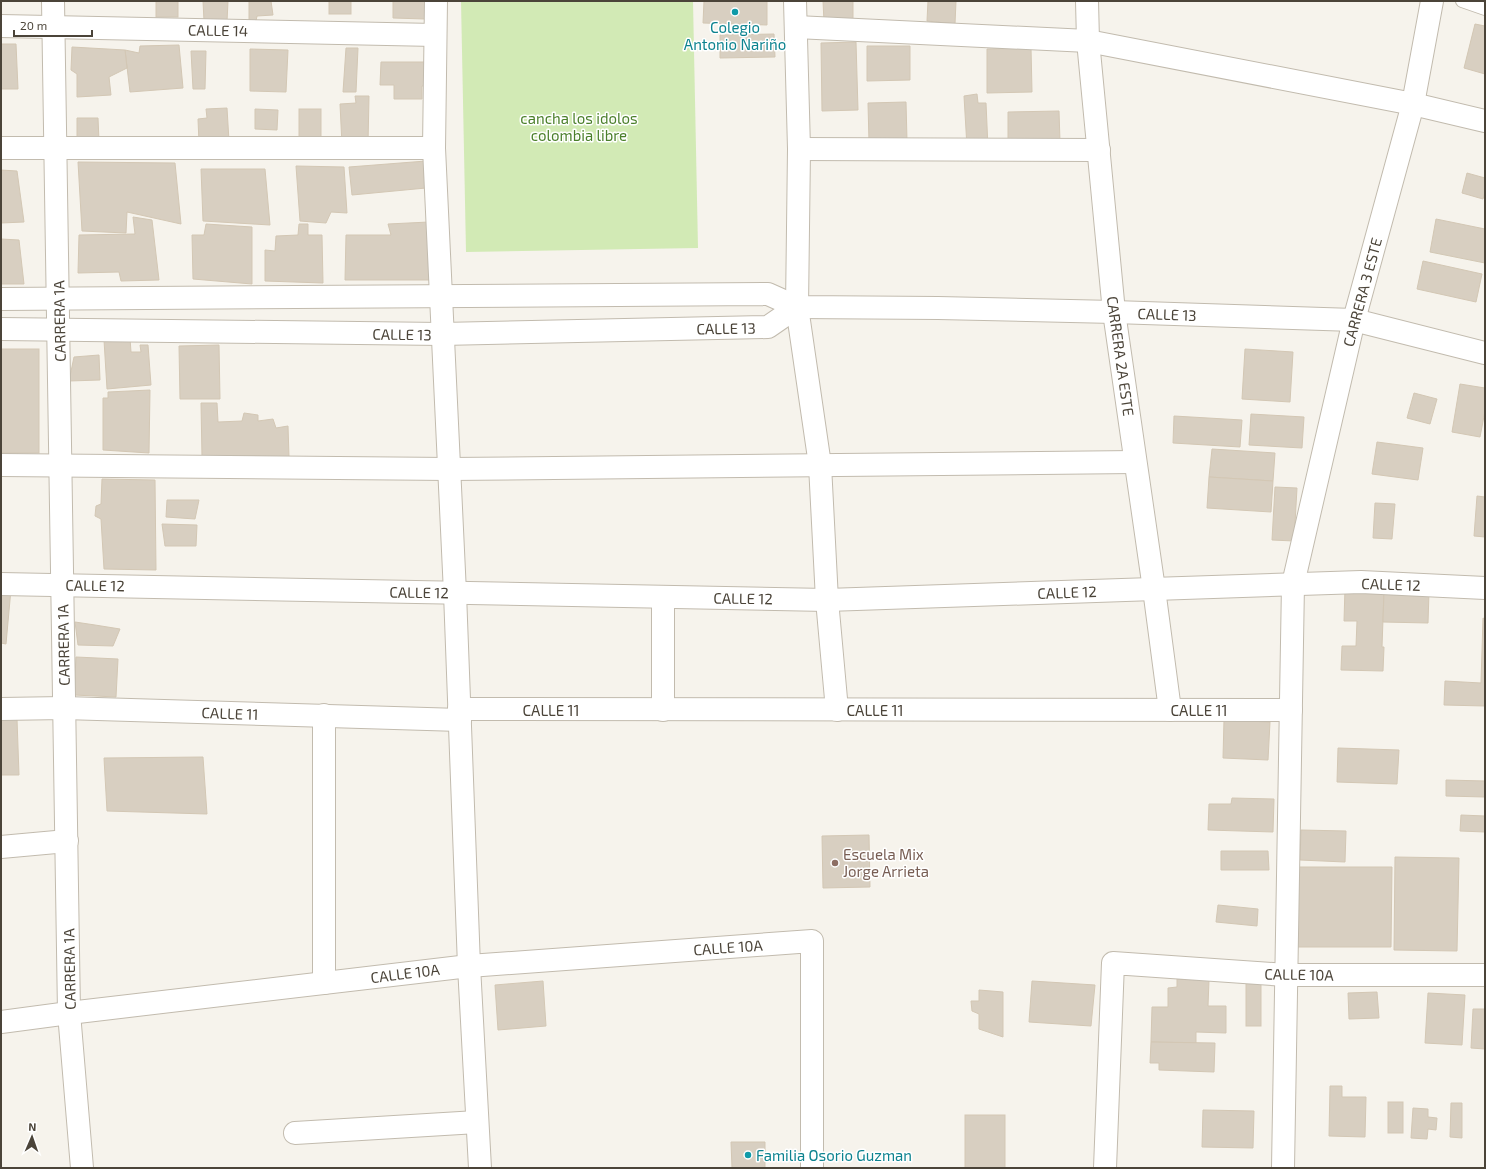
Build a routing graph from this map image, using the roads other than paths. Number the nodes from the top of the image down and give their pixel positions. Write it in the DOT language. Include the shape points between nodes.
graph roads {
  1 [pos="53,1"];
  2 [pos="436,1"];
  3 [pos="795,1"];
  4 [pos="1087,1"];
  5 [pos="1432,1"];
  6 [pos="1462,1"];
  7 [pos="1485,9"];
  8 [pos="1,26"];
  9 [pos="54,27"];
  10 [pos="796,27"];
  11 [pos="435,35"];
  12 [pos="1088,41"];
  13 [pos="1413,104"];
  14 [pos="1485,120"];
  15 [pos="1,148"];
  16 [pos="56,148"];
  17 [pos="434,148"];
  18 [pos="799,149"];
  19 [pos="1099,150"];
  20 [pos="441,296"];
  21 [pos="1,299"];
  22 [pos="58,300"];
  23 [pos="797,307"];
  24 [pos="1114,312"];
  25 [pos="1354,320"];
  26 [pos="1,329"];
  27 [pos="59,329"];
  28 [pos="442,334"];
  29 [pos="1485,353"];
  30 [pos="1135,462"];
  31 [pos="1,465"];
  32 [pos="820,465"];
  33 [pos="61,466"];
  34 [pos="449,469"];
  35 [pos="1,584"];
  36 [pos="1293,584"];
  37 [pos="62,585"];
  38 [pos="1485,588"];
  39 [pos="1154,589"];
  40 [pos="456,592"];
  41 [pos="663,597"];
  42 [pos="827,600"];
  43 [pos="64,708"];
  44 [pos="1,709"];
  45 [pos="663,710"];
  46 [pos="837,710"];
  47 [pos="1170,710"];
  48 [pos="1291,710"];
  49 [pos="460,715"];
  50 [pos="324,716"];
  51 [pos="67,840"];
  52 [pos="1,847"];
  53 [pos="469,966"];
  54 [pos="1286,975"];
  55 [pos="1485,975"];
  56 [pos="324,983"];
  57 [pos="69,1013"];
  58 [pos="1,1022"];
  59 [pos="477,1122"];
  60 [pos="295,1133"];
  61 [pos="82,1168"];
  62 [pos="480,1168"];
  63 [pos="812,1168"];
  64 [pos="1105,1168"];
  65 [pos="1282,1168"];
  1 -- 9 [label="street, CARRERA 1A"];
  2 -- 11 [label="street"];
  3 -- 10 [label="street"];
  4 -- 12 [label="street, CARRERA 2A ESTE"];
  5 -- 13 [label="street, CARRERA 3 ESTE"];
  6 -- 7 [label="lane"];
  8 -- 9 [label="street, CALLE 14"];
  9 -- 11 [label="street, CALLE 14"];
  9 -- 16 [label="street, CARRERA 1A"];
  10 -- 12 [label="street"];
  10 -- 18 [label="street"];
  11 -- 17 [label="street"];
  12 -- 13 [label="street"];
  12 -- 19 [label="street, CARRERA 2A ESTE"];
  13 -- 14 [label="street"];
  13 -- 25 [label="street, CARRERA 3 ESTE"];
  15 -- 16 [label="street"];
  16 -- 17 [label="street"];
  16 -- 22 [label="street, CARRERA 1A"];
  17 -- 20 [label="street"];
  18 -- 19 [label="street"];
  18 -- 23 [label="street"];
  19 -- 24 [label="street, CARRERA 2A ESTE"];
  20 -- 22 [label="street, CALLE 13"];
  20 -- 23 [label="street, CALLE 13" via="768,294"];
  20 -- 28 [label="street"];
  21 -- 22 [label="street, CALLE 13"];
  22 -- 27 [label="street, CARRERA 1A"];
  23 -- 24 [label="street, CALLE 13"];
  23 -- 28 [label="street, CALLE 13" via="768,327"];
  23 -- 32 [label="street"];
  24 -- 25 [label="street, CALLE 13"];
  24 -- 30 [label="street, CARRERA 2A ESTE"];
  25 -- 29 [label="street, CALLE 13"];
  25 -- 36 [label="street, CARRERA 3 ESTE"];
  26 -- 27 [label="street, CALLE 13"];
  27 -- 28 [label="street, CALLE 13"];
  27 -- 33 [label="street, CARRERA 1A"];
  28 -- 34 [label="street"];
  30 -- 32 [label="street"];
  30 -- 39 [label="street, CARRERA 2A ESTE"];
  31 -- 33 [label="street"];
  32 -- 34 [label="street"];
  32 -- 42 [label="street"];
  33 -- 34 [label="street"];
  33 -- 37 [label="street, CARRERA 1A"];
  34 -- 40 [label="street"];
  35 -- 37 [label="street, CALLE 12"];
  36 -- 38 [label="street, CALLE 12" via="1361,582"];
  36 -- 39 [label="street, CALLE 12"];
  36 -- 48 [label="street, CARRERA 3 ESTE"];
  37 -- 40 [label="street, CALLE 12"];
  37 -- 43 [label="street, CARRERA 1A"];
  39 -- 42 [label="street, CALLE 12"];
  39 -- 47 [label="street, CARRERA 2A ESTE"];
  40 -- 41 [label="street, CALLE 12"];
  40 -- 49 [label="street"];
  41 -- 42 [label="street, CALLE 12"];
  41 -- 45 [label="street"];
  42 -- 46 [label="street"];
  43 -- 44 [label="street, CALLE 11"];
  43 -- 50 [label="street, CALLE 11"];
  43 -- 51 [label="street, CARRERA 1A"];
  45 -- 46 [label="street, CALLE 11"];
  45 -- 49 [label="street, CALLE 11"];
  46 -- 47 [label="street, CALLE 11"];
  47 -- 48 [label="street, CALLE 11"];
  48 -- 54 [label="street, CARRERA 3 ESTE"];
  49 -- 50 [label="street, CALLE 11"];
  49 -- 53 [label="street"];
  50 -- 56 [label="street"];
  51 -- 52 [label="street"];
  51 -- 57 [label="street, CARRERA 1A"];
  53 -- 56 [label="street, CALLE 10A"];
  53 -- 59 [label="street"];
  53 -- 63 [label="street, CALLE 10A" via="812,941"];
  54 -- 55 [label="street, CALLE 10A"];
  54 -- 64 [label="street, CALLE 10A" via="1113,963"];
  54 -- 65 [label="street, CARRERA 3 ESTE"];
  56 -- 57 [label="street, CALLE 10A"];
  57 -- 58 [label="street, CALLE 10A"];
  57 -- 61 [label="street, CARRERA 1A"];
  59 -- 60 [label="street"];
  59 -- 62 [label="street"];
}
